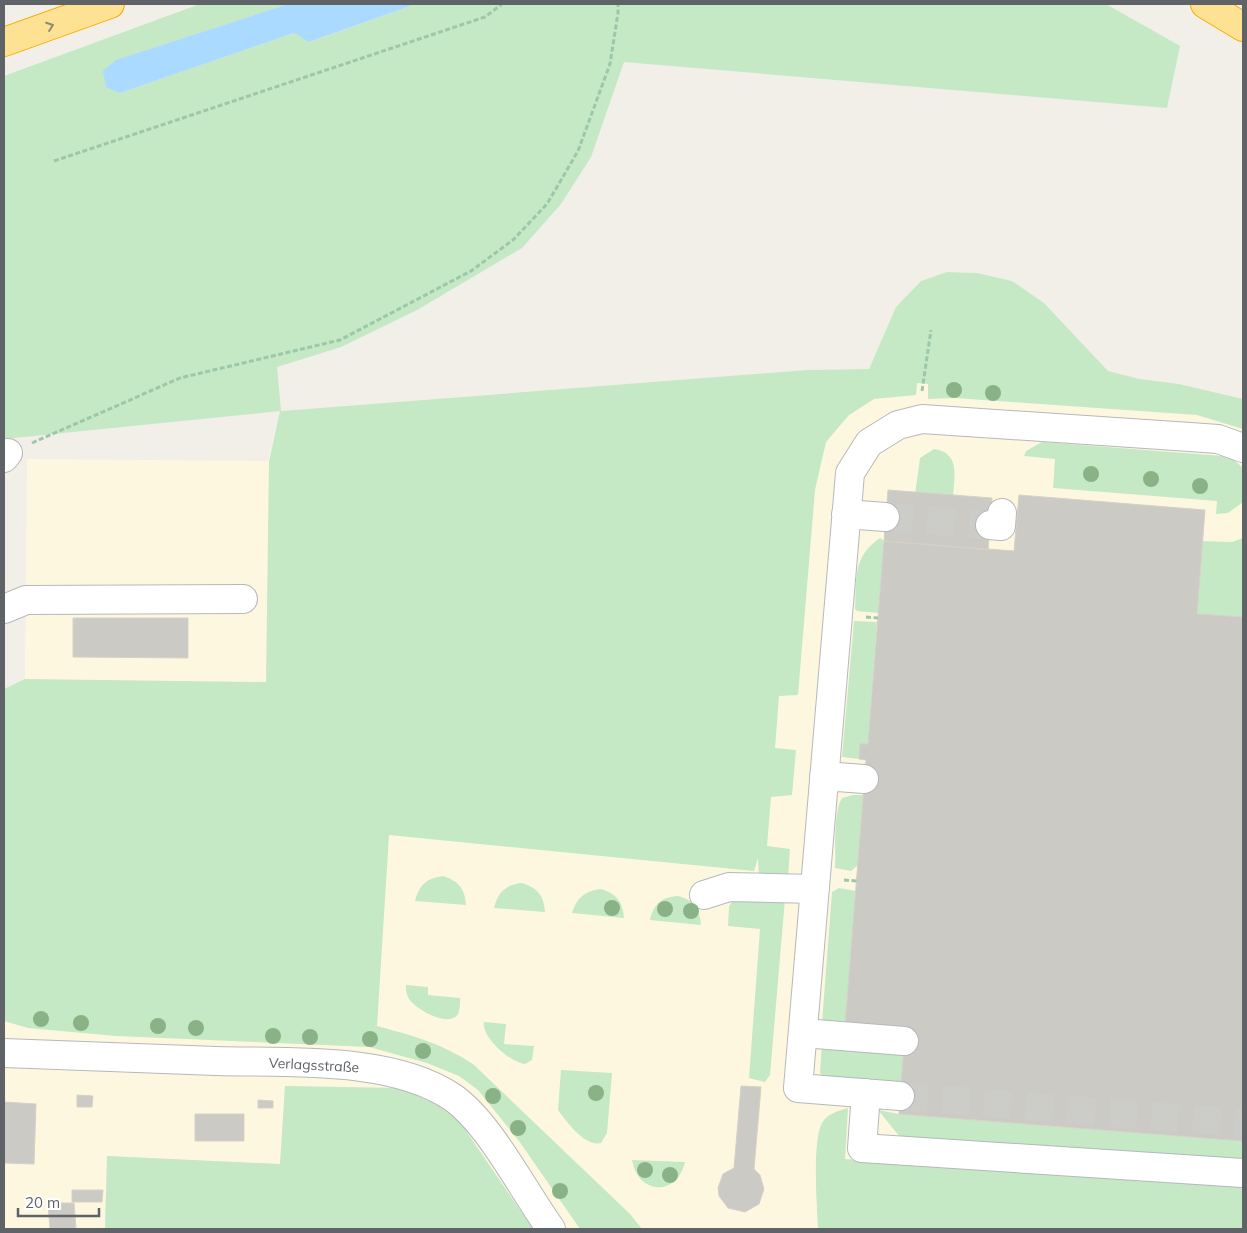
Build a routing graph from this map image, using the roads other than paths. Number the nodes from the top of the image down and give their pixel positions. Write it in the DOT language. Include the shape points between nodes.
graph roads {
  1 [pos="110,4"];
  2 [pos="1205,4"];
  3 [pos="1243,27"];
  4 [pos="4,42"];
  5 [pos="1243,448"];
  6 [pos="846,514"];
  7 [pos="885,518"];
  8 [pos="243,599"];
  9 [pos="4,609"];
  10 [pos="824,776"];
  11 [pos="864,779"];
  12 [pos="815,889"];
  13 [pos="704,895"];
  14 [pos="803,1033"];
  15 [pos="904,1041"];
  16 [pos="4,1053"];
  17 [pos="866,1093"];
  18 [pos="900,1096"];
  19 [pos="1243,1173"];
  20 [pos="551,1229"];
  4 -- 1 [label="highway, one-way"];
  2 -- 3 [label="highway"];
  5 -- 6 [label="lane" via="1218,439 922,419 898,425 869,443 850,473"];
  6 -- 7 [label="lane"];
  6 -- 10 [label="lane"];
  8 -- 9 [label="lane" via="26,600"];
  10 -- 11 [label="lane"];
  10 -- 12 [label="lane"];
  12 -- 13 [label="lane" via="729,887"];
  12 -- 14 [label="lane"];
  14 -- 15 [label="lane"];
  14 -- 17 [label="lane" via="798,1088"];
  16 -- 20 [label="lane, Verlagsstraße" via="334,1065 403,1074 453,1097 468,1111 488,1135"];
  17 -- 18 [label="lane"];
  17 -- 19 [label="lane" via="862,1148"];
}
